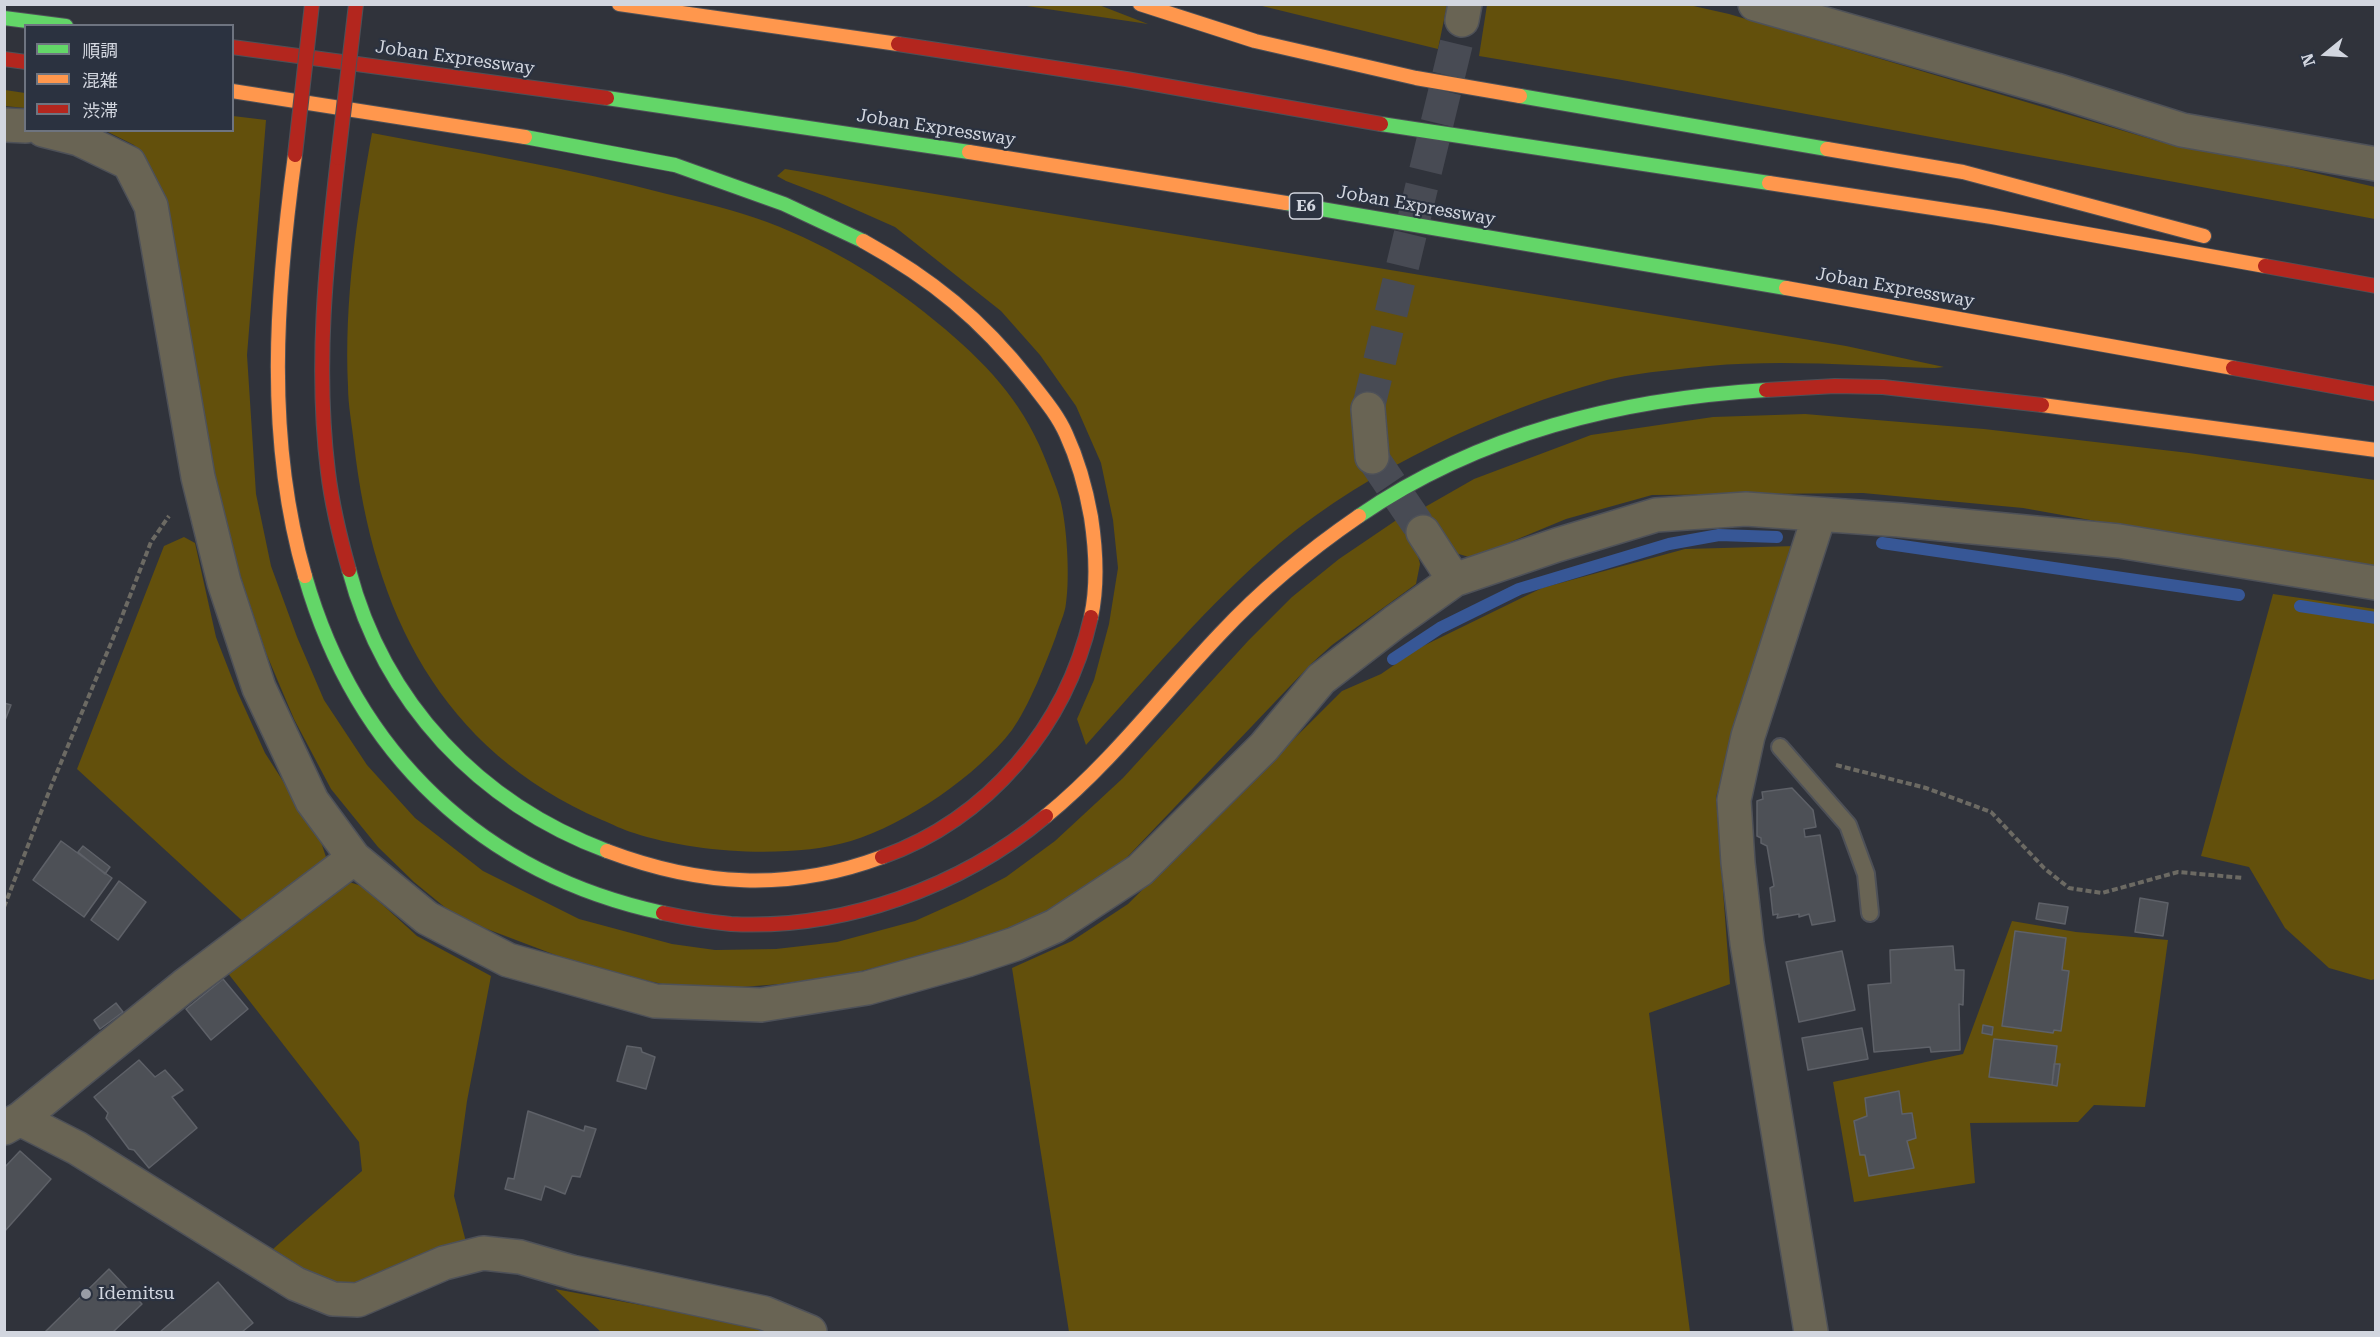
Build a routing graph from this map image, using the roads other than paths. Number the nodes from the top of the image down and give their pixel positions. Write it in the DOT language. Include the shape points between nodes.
graph roads {
  1 [pos="312,4"];
  2 [pos="356,4"];
  3 [pos="619,4"];
  4 [pos="1140,4"];
  5 [pos="1755,4"];
  6 [pos="4,18"];
  7 [pos="50,24"];
  8 [pos="234,47"];
  9 [pos="4,58"];
  10 [pos="24,62"];
  11 [pos="234,91"];
  12 [pos="344,107"];
  13 [pos="344,107"];
  14 [pos="344,107"];
  15 [pos="344,107"];
  16 [pos="4,125"];
  17 [pos="24,126"];
  18 [pos="52,132"];
  19 [pos="2376,164"];
  20 [pos="2215,238"];
  21 [pos="2261,251"];
  22 [pos="2376,281"];
  23 [pos="2376,286"];
  24 [pos="2376,393"];
  25 [pos="1368,409"];
  26 [pos="2376,450"];
  27 [pos="1372,457"];
  28 [pos="1819,516"];
  29 [pos="1424,532"];
  30 [pos="1454,580"];
  31 [pos="2376,583"];
  32 [pos="1780,747"];
  33 [pos="354,858"];
  34 [pos="1870,913"];
  35 [pos="12,1123"];
  36 [pos="810,1332"];
  37 [pos="1811,1332"];
  1 -- 26 [label="highway, bridge" via="281,264 279,436 297,546 331,651 354,695 383,736 416,779 455,816 540,872 632,906 686,918 738,924 783,923 837,915 893,899 975,865 1058,807 1258,596 1309,551 1417,480 1487,447 1572,418 1683,397 1849,386 1953,394"];
  2 -- 12 [label="highway, bridge"];
  3 -- 23 [label="highway" via="1126,79 1414,130 1992,217"];
  4 -- 20 [label="highway" via="1255,41 1416,78 1963,172"];
  5 -- 19 [label="street" via="2182,130"];
  6 -- 7 [label="highway"];
  8 -- 24 [label="highway, Joban Expressway / E6" via="759,119 1119,174"];
  9 -- 10 [label="highway"];
  11 -- 15 [label="highway, bridge"];
  13 -- 14 [label="highway, bridge" via="320,354 328,477 353,585 393,675 453,755 521,810 594,846 628,860 679,872 753,882 840,872 882,859 946,827 1014,772 1062,701 1093,614 1095,562 1091,516 1065,432 1016,362 981,323 885,253 833,225 669,162"];
  16 -- 17 [label="street"];
  18 -- 33 [label="street" via="79,139 129,163 151,206 198,477 224,582 259,688 312,801"];
  21 -- 22 [label="highway"];
  25 -- 27 [label="street"];
  28 -- 30 [label="street" via="1746,509 1656,515"];
  28 -- 31 [label="street" via="2119,541"];
  28 -- 37 [label="street" via="1748,736 1734,800 1747,943"];
  29 -- 30 [label="street"];
  30 -- 33 [label="street" via="1321,679 1264,747 1140,870 1055,926 1015,944 867,988 761,1005 656,1001 508,960 427,918"];
  32 -- 34 [label="lane" via="1848,825 1866,874"];
  33 -- 35 [label="street"];
  35 -- 36 [label="street" via="77,1148 296,1284 333,1299 358,1300 444,1263 483,1253 520,1257 764,1313"];
}
